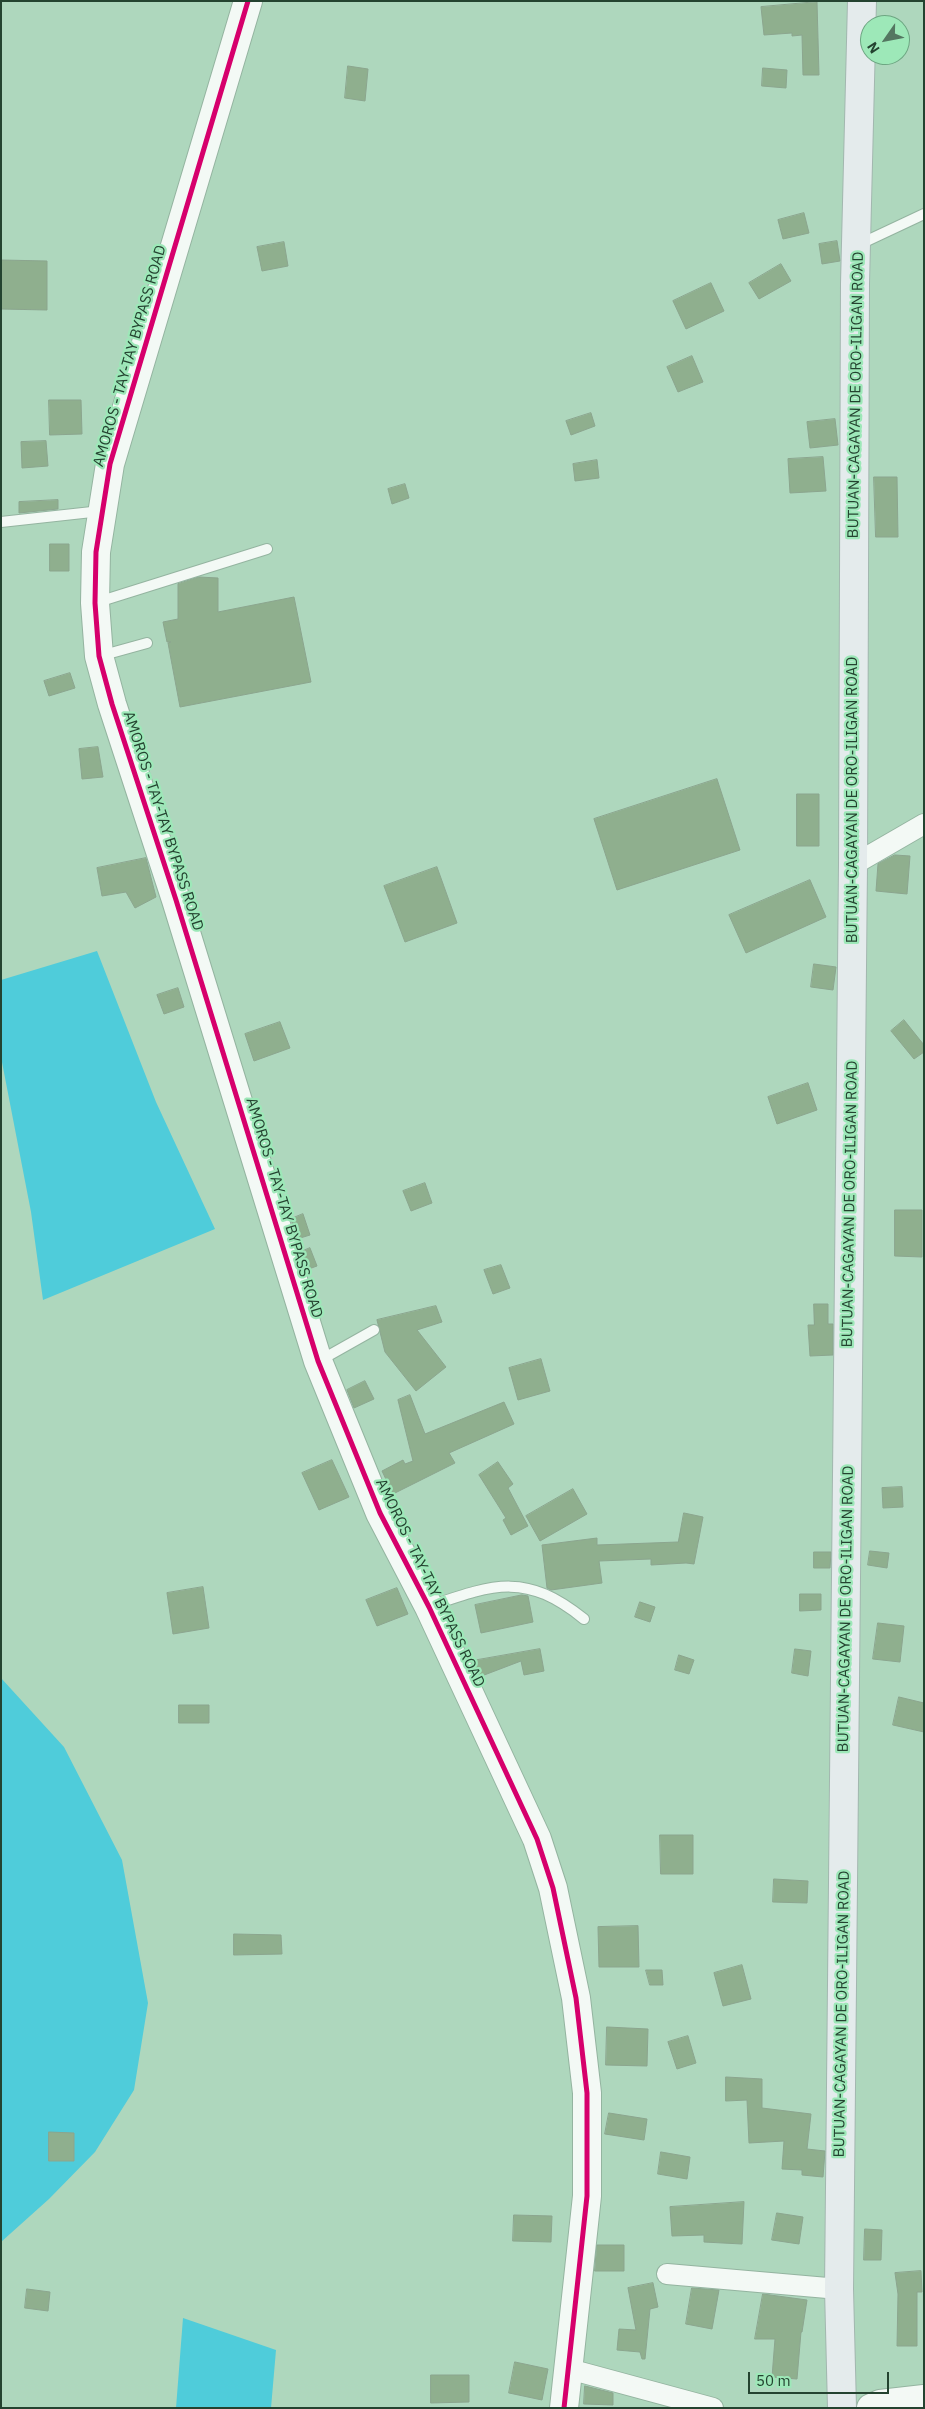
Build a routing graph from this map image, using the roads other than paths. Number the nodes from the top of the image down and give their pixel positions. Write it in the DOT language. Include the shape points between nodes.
graph roads {
  1 [pos="248,1"];
  2 [pos="864,8"];
  3 [pos="924,214"];
  4 [pos="857,245"];
  5 [pos="102,511"];
  6 [pos="1,522"];
  7 [pos="267,549"];
  8 [pos="94,603"];
  9 [pos="147,643"];
  10 [pos="99,656"];
  11 [pos="924,824"];
  12 [pos="853,865"];
  13 [pos="374,1330"];
  14 [pos="318,1361"];
  15 [pos="429,1607"];
  16 [pos="584,1619"];
  17 [pos="667,2274"];
  18 [pos="839,2289"];
  19 [pos="569,2368"];
  20 [pos="924,2400"];
  21 [pos="564,2408"];
  22 [pos="712,2408"];
  23 [pos="842,2408"];
  24 [pos="871,2408"];
  1 -- 5 [label="street, AMOROS - TAY-TAY BYPASS ROAD" via="110,464"];
  2 -- 4 [label="highway, BUTUAN-CAGAYAN DE ORO-ILIGAN ROAD"];
  3 -- 4 [label="lane"];
  4 -- 12 [label="highway, BUTUAN-CAGAYAN DE ORO-ILIGAN ROAD"];
  5 -- 6 [label="lane"];
  5 -- 8 [label="street, AMOROS - TAY-TAY BYPASS ROAD"];
  7 -- 8 [label="lane"];
  8 -- 10 [label="street, AMOROS - TAY-TAY BYPASS ROAD"];
  9 -- 10 [label="lane"];
  10 -- 14 [label="street, AMOROS - TAY-TAY BYPASS ROAD"];
  11 -- 12 [label="street"];
  12 -- 18 [label="highway, BUTUAN-CAGAYAN DE ORO-ILIGAN ROAD"];
  13 -- 14 [label="lane"];
  14 -- 15 [label="street, AMOROS - TAY-TAY BYPASS ROAD" via="380,1513"];
  15 -- 16 [label="lane" via="476,1590 510,1585 555,1599"];
  15 -- 19 [label="street, AMOROS - TAY-TAY BYPASS ROAD" via="537,1839 553,1888 576,1998 587,2093 587,2196"];
  17 -- 18 [label="street"];
  18 -- 23 [label="highway, BUTUAN-CAGAYAN DE ORO-ILIGAN ROAD"];
  19 -- 21 [label="street, AMOROS - TAY-TAY BYPASS ROAD"];
  19 -- 22 [label="street"];
  20 -- 24 [label="street" via="880,2404"];
}
